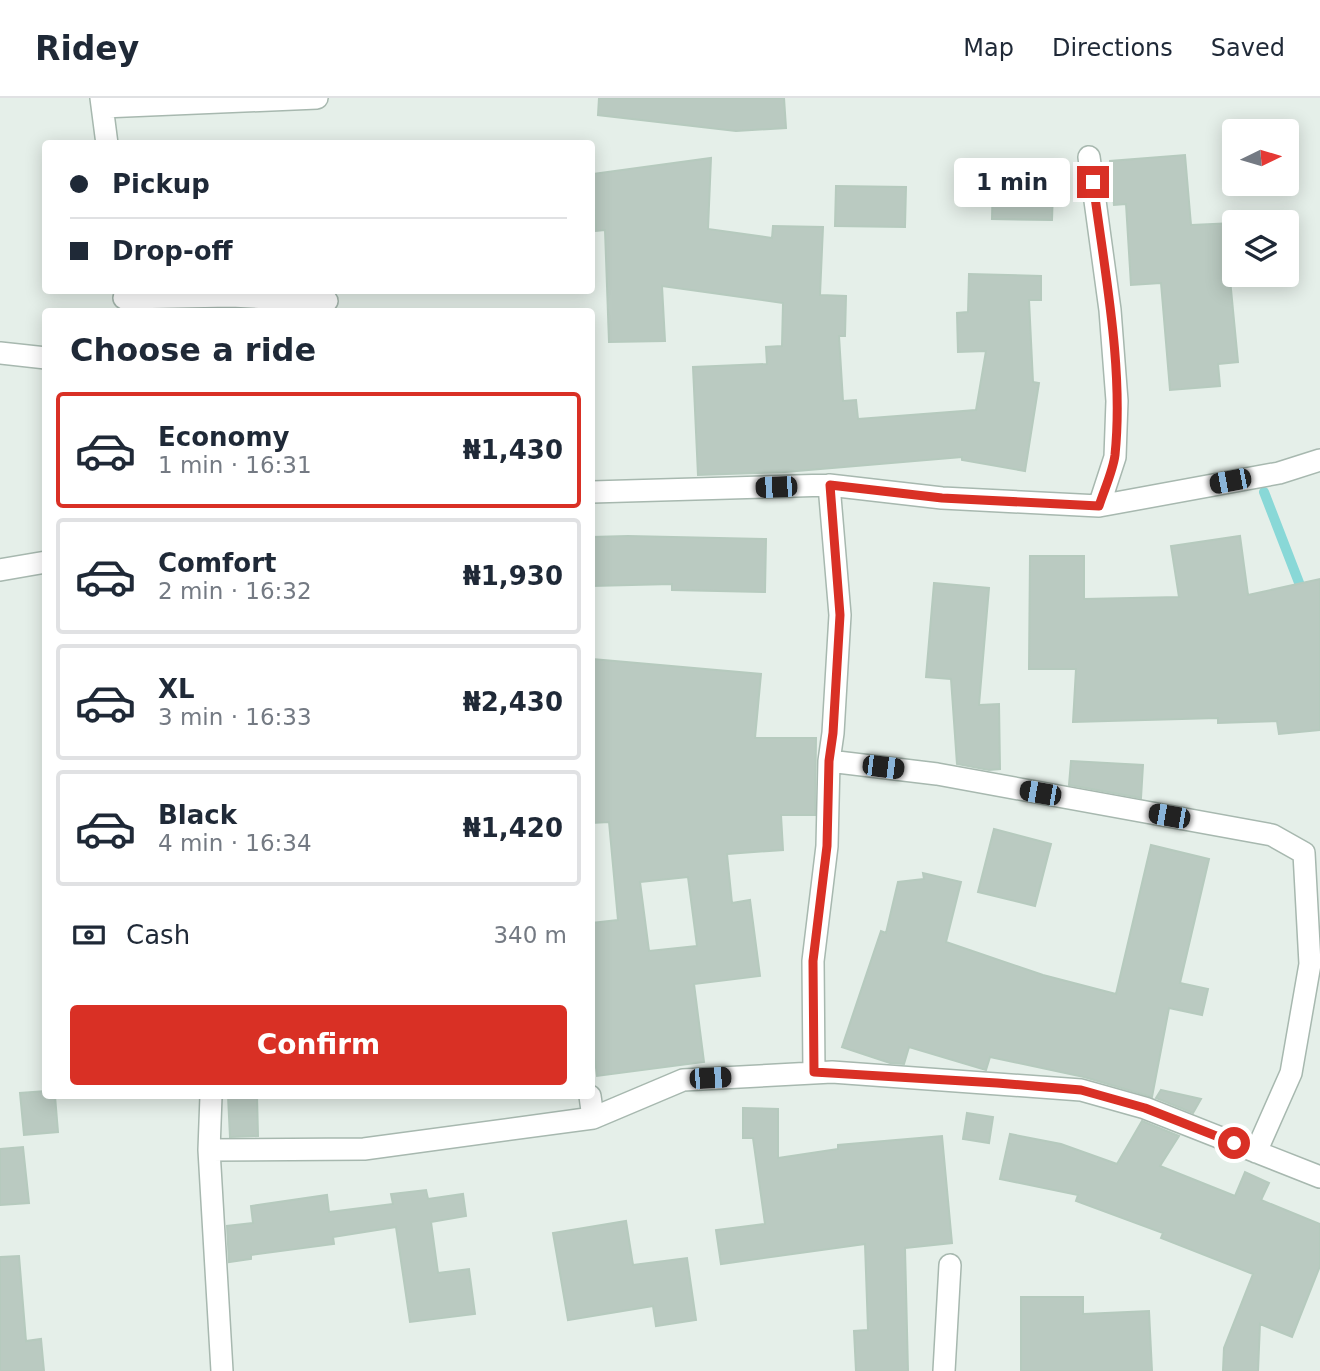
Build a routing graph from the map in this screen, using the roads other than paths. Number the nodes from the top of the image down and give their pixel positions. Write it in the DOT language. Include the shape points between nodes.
graph roads {
  1 [pos="317,98"];
  2 [pos="102,102"];
  3 [pos="107,140"];
  4 [pos="1089,157"];
  5 [pos="124,300"];
  6 [pos="327,301"];
  7 [pos="0,354"];
  8 [pos="42,358"];
  9 [pos="1320,460"];
  10 [pos="830,485"];
  11 [pos="595,492"];
  12 [pos="1099,506"];
  13 [pos="42,563"];
  14 [pos="0,570"];
  15 [pos="829,761"];
  16 [pos="814,1072"];
  17 [pos="211,1099"];
  18 [pos="590,1099"];
  19 [pos="593,1118"];
  20 [pos="209,1150"];
  21 [pos="1256,1152"];
  22 [pos="1320,1177"];
  23 [pos="950,1265"];
  24 [pos="222,1371"];
  25 [pos="944,1371"];
  1 -- 2 [label="street"];
  2 -- 3 [label="street"];
  4 -- 12 [label="street" via="1117,401 1115,457"];
  5 -- 6 [label="street" via="231,296"];
  7 -- 8 [label="street"];
  9 -- 12 [label="street" via="1279,473"];
  10 -- 11 [label="street"];
  10 -- 12 [label="street" via="942,498"];
  10 -- 15 [label="street" via="840,615"];
  13 -- 14 [label="street"];
  15 -- 16 [label="street" via="827,846 813,961"];
  15 -- 21 [label="street" via="937,774 1272,835 1304,853 1310,964 1291,1073"];
  16 -- 19 [label="street" via="683,1080"];
  16 -- 21 [label="street" via="1081,1090 1145,1108"];
  17 -- 20 [label="street"];
  18 -- 19 [label="street"];
  19 -- 20 [label="street" via="364,1149"];
  20 -- 24 [label="street"];
  21 -- 22 [label="street"];
  23 -- 25 [label="street"];
}
